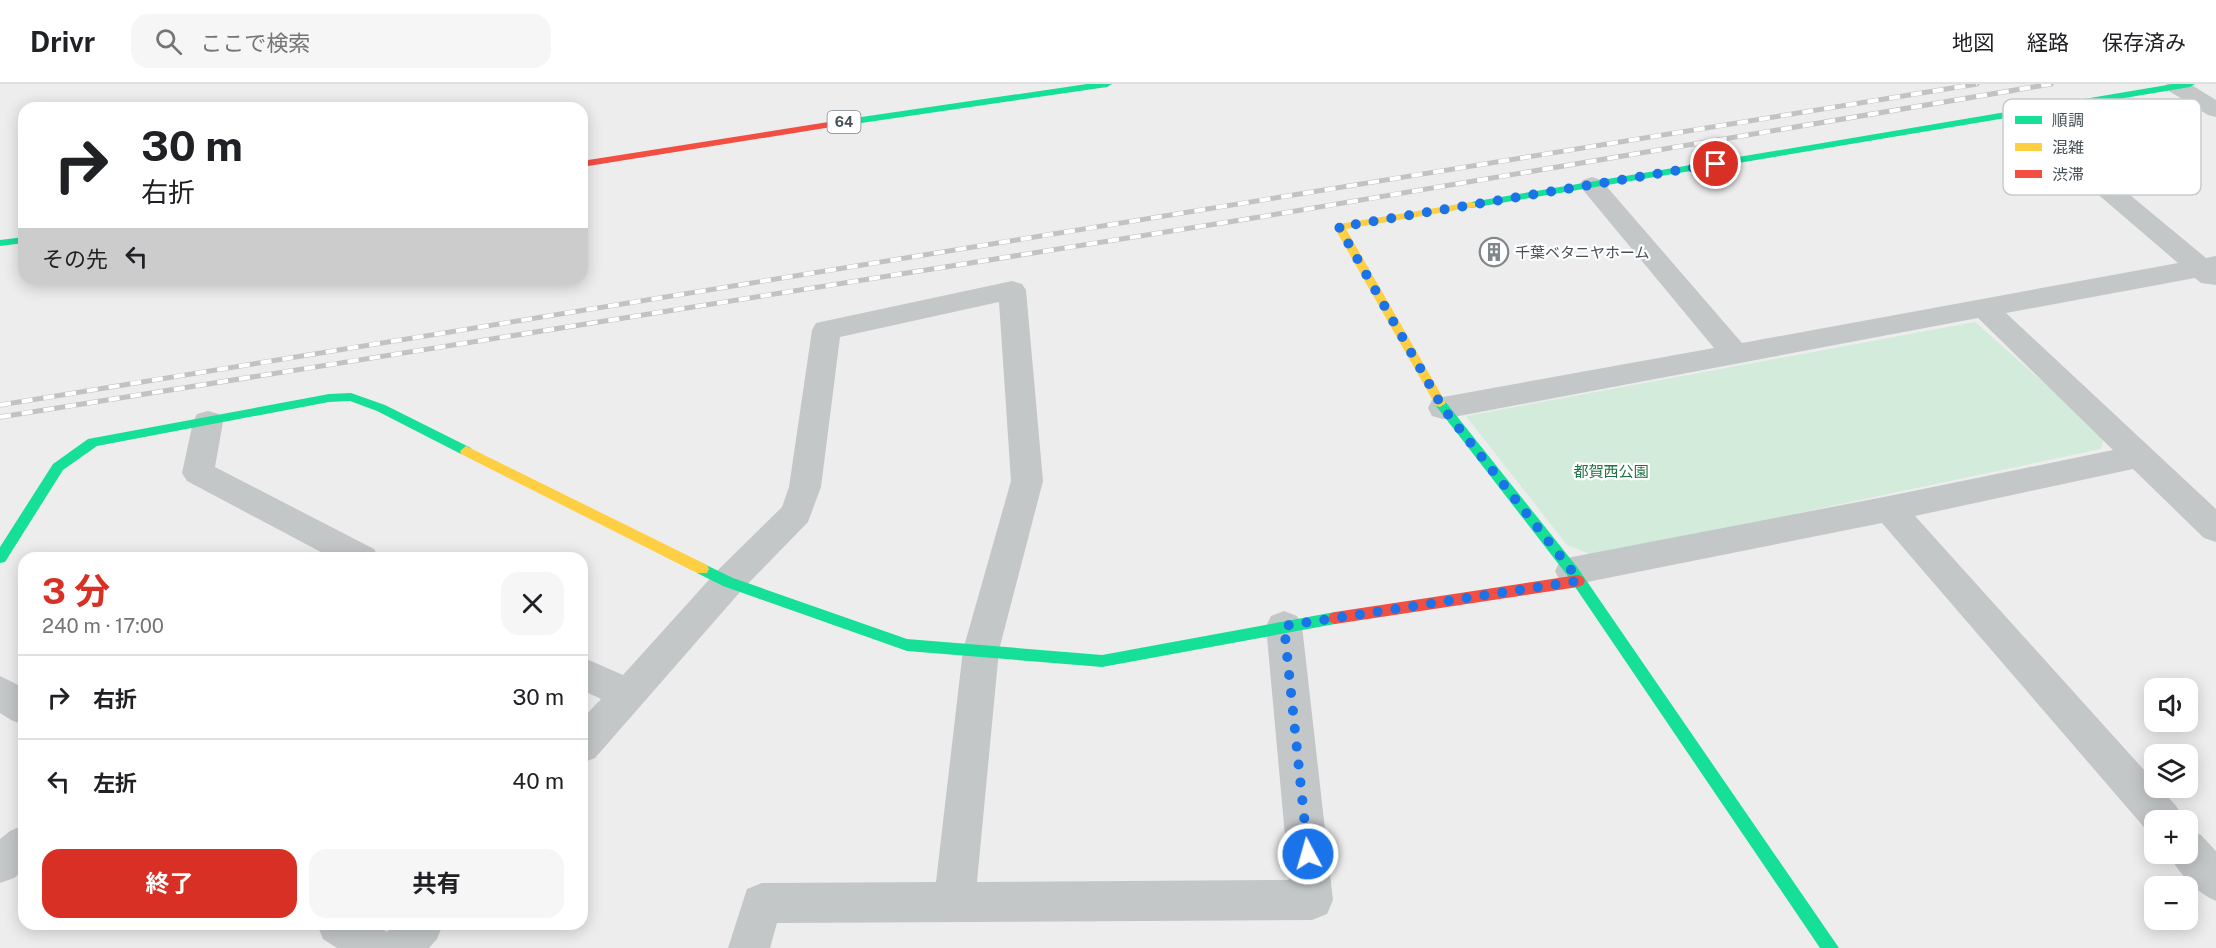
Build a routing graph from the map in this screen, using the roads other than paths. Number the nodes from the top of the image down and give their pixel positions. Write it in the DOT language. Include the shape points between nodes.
graph roads {
  1 [pos="1103,84"];
  2 [pos="2184,85"];
  3 [pos="2100,99"];
  4 [pos="2216,110"];
  5 [pos="2003,115"];
  6 [pos="588,163"];
  7 [pos="1592,185"];
  8 [pos="2118,195"];
  9 [pos="18,241"];
  10 [pos="0,243"];
  11 [pos="2211,271"];
  12 [pos="1984,308"];
  13 [pos="1735,354"];
  14 [pos="1443,408"];
  15 [pos="208,422"];
  16 [pos="2138,456"];
  17 [pos="1889,508"];
  18 [pos="2216,529"];
  19 [pos="350,552"];
  20 [pos="0,558"];
  21 [pos="1575,576"];
  22 [pos="728,582"];
  23 [pos="1284,626"];
  24 [pos="981,650"];
  25 [pos="588,675"];
  26 [pos="0,692"];
  27 [pos="628,695"];
  28 [pos="18,705"];
  29 [pos="588,739"];
  30 [pos="2154,810"];
  31 [pos="18,849"];
  32 [pos="2198,861"];
  33 [pos="0,864"];
  34 [pos="2216,881"];
  35 [pos="954,902"];
  36 [pos="347,930"];
  37 [pos="416,930"];
  38 [pos="374,948"];
  39 [pos="400,948"];
  40 [pos="748,948"];
  41 [pos="1830,948"];
  1 -- 6 [label="street, 64"];
  2 -- 3 [label="street"];
  2 -- 4 [label="street"];
  5 -- 7 [label="street"];
  7 -- 13 [label="street"];
  7 -- 14 [label="street" via="1339,227"];
  8 -- 11 [label="street"];
  9 -- 10 [label="street"];
  11 -- 12 [label="street"];
  12 -- 13 [label="street"];
  12 -- 16 [label="street"];
  13 -- 14 [label="street"];
  14 -- 21 [label="street"];
  15 -- 19 [label="street" via="198,473"];
  15 -- 20 [label="street" via="93,442 58,467"];
  15 -- 22 [label="street" via="351,397 381,408"];
  16 -- 17 [label="street"];
  16 -- 18 [label="street"];
  17 -- 21 [label="street"];
  17 -- 30 [label="street"];
  21 -- 23 [label="street"];
  21 -- 41 [label="street"];
  22 -- 24 [label="street" via="907,645"];
  22 -- 24 [label="street" via="796,513 806,488 826,330 1012,290 1027,481"];
  22 -- 27 [label="street"];
  23 -- 24 [label="street" via="1102,661"];
  23 -- 35 [label="street" via="1312,900"];
  24 -- 35 [label="street"];
  25 -- 27 [label="street"];
  26 -- 28 [label="street"];
  27 -- 29 [label="street"];
  31 -- 33 [label="street"];
  32 -- 34 [label="street"];
  35 -- 40 [label="street" via="762,903"];
  36 -- 38 [label="street"];
  37 -- 39 [label="street"];
}
